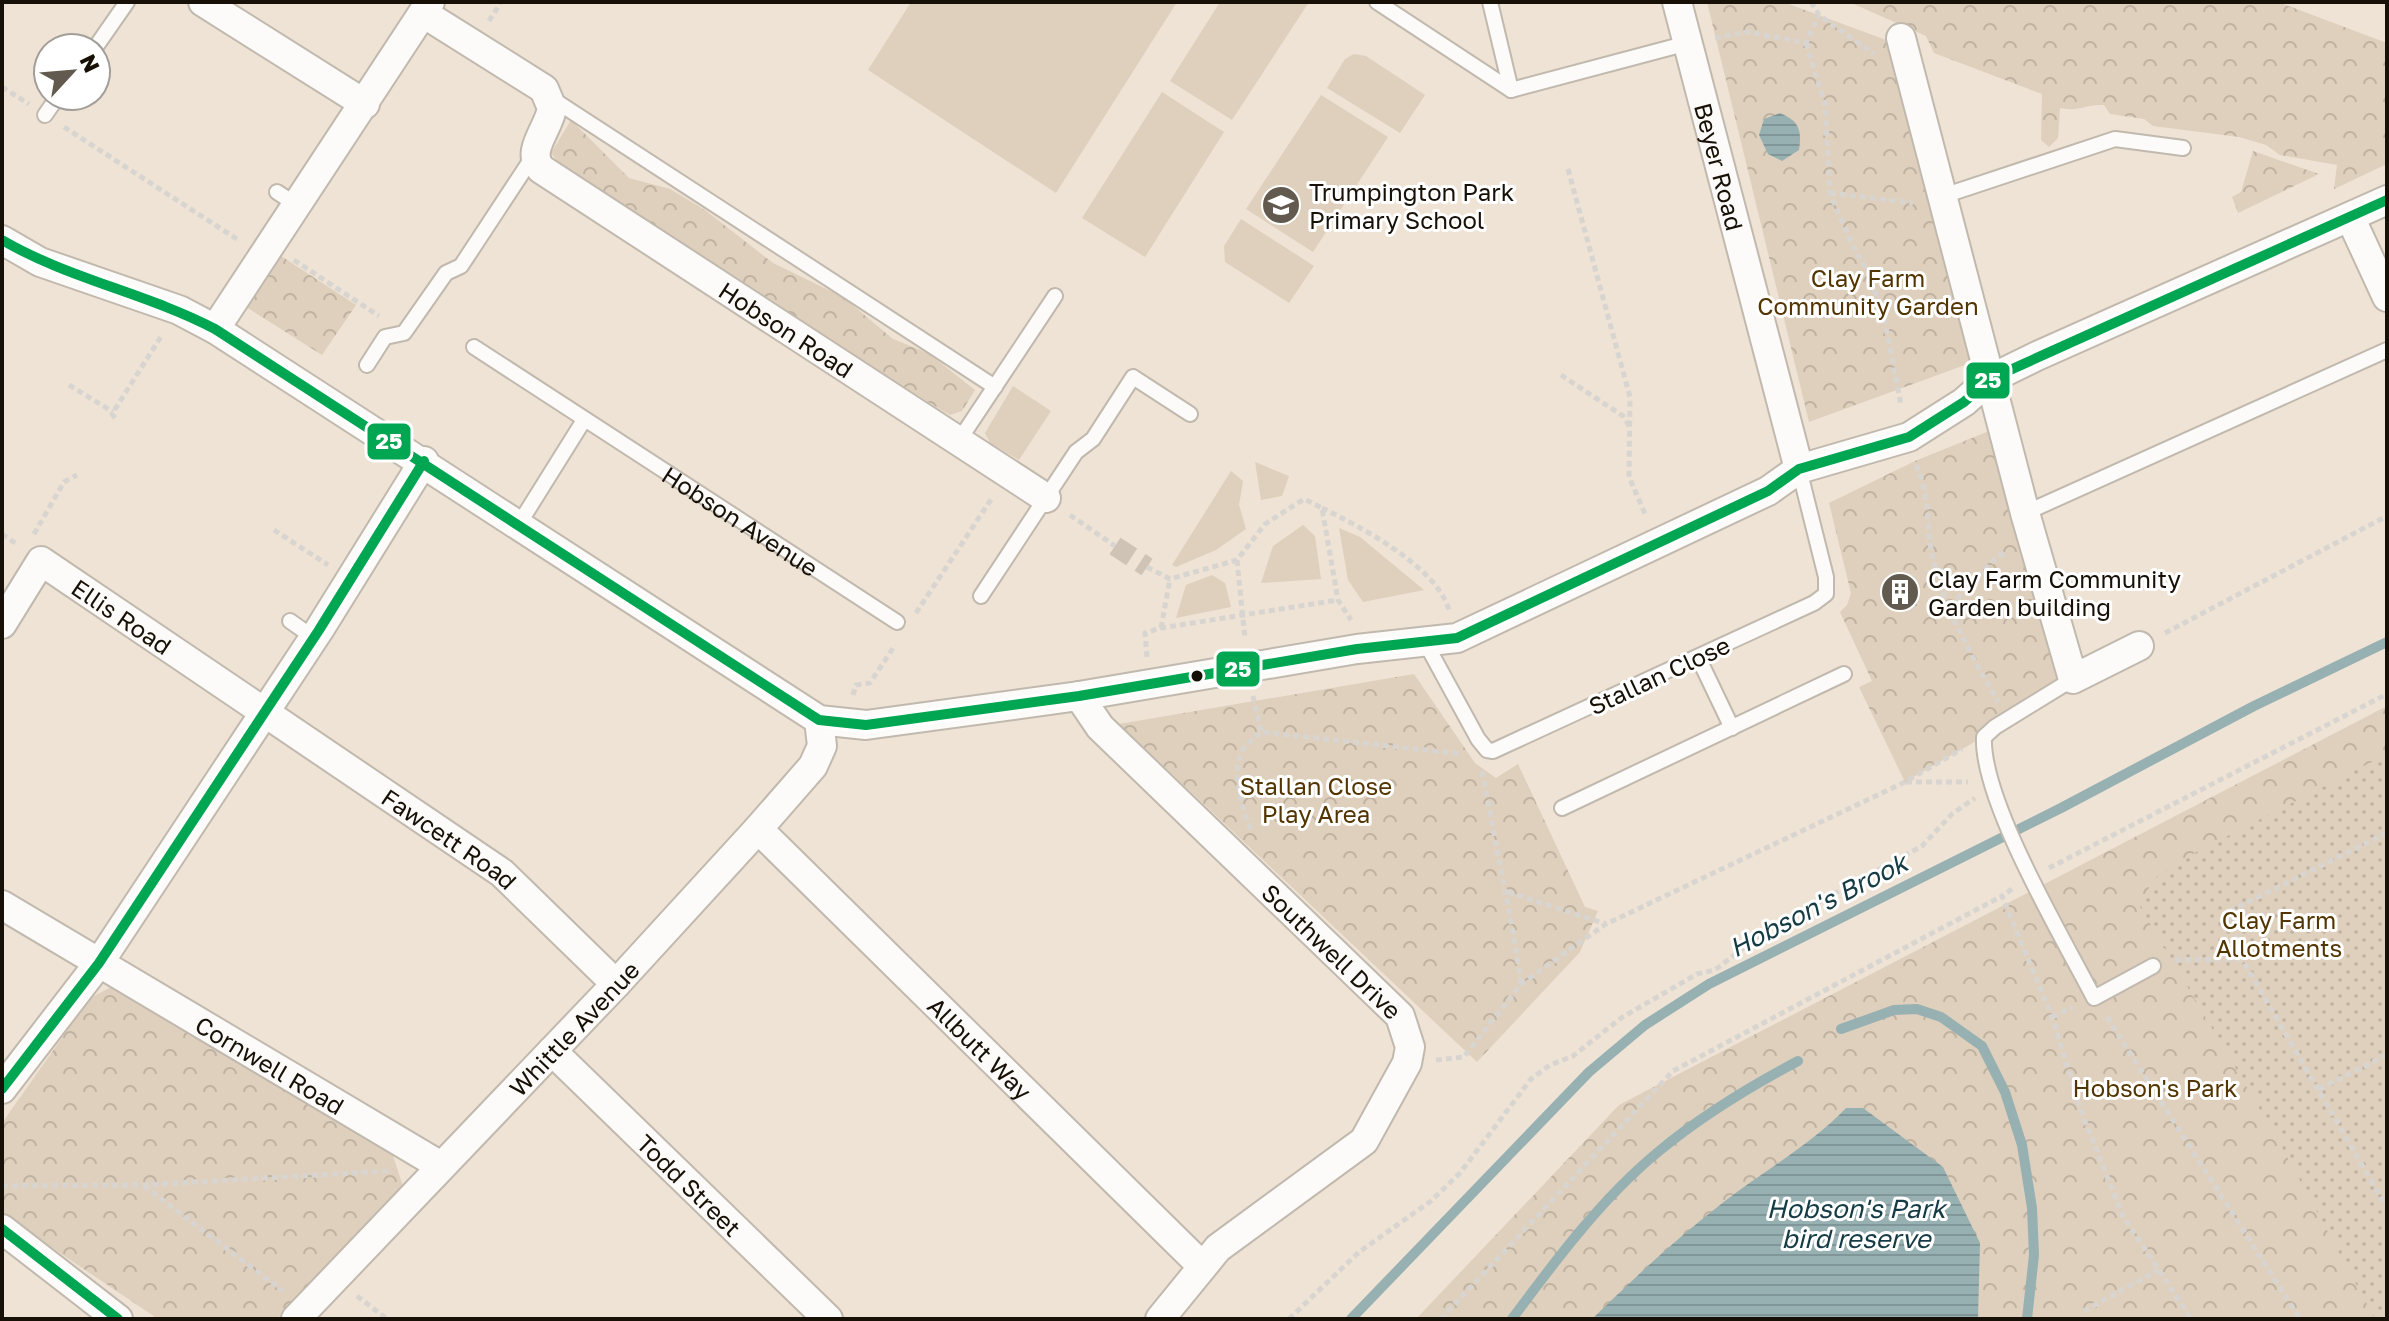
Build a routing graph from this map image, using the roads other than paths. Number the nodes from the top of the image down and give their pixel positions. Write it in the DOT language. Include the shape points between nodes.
graph roads {
  1 [pos="127,2"];
  2 [pos="203,2"];
  3 [pos="1377,2"];
  4 [pos="1490,2"];
  5 [pos="1677,2"];
  6 [pos="427,8"];
  7 [pos="106,32"];
  8 [pos="1688,43"];
  9 [pos="1904,51"];
  10 [pos="1511,90"];
  11 [pos="550,98"];
  12 [pos="365,104"];
  13 [pos="2183,148"];
  14 [pos="534,155"];
  15 [pos="2387,200"];
  16 [pos="1944,202"];
  17 [pos="2350,217"];
  18 [pos="2,240"];
  19 [pos="40,262"];
  20 [pos="2,266"];
  21 [pos="1055,296"];
  22 [pos="2387,297"];
  23 [pos="215,329"];
  24 [pos="474,347"];
  25 [pos="2387,350"];
  26 [pos="367,365"];
  27 [pos="1990,379"];
  28 [pos="995,387"];
  29 [pos="1190,414"];
  30 [pos="584,420"];
  31 [pos="958,442"];
  32 [pos="424,461"];
  33 [pos="1799,469"];
  34 [pos="1046,498"];
  35 [pos="2025,513"];
  36 [pos="519,524"];
  37 [pos="981,596"];
  38 [pos="290,621"];
  39 [pos="897,622"];
  40 [pos="2,624"];
  41 [pos="314,638"];
  42 [pos="1425,642"];
  43 [pos="2139,646"];
  44 [pos="1698,657"];
  45 [pos="1844,674"];
  46 [pos="2073,679"];
  47 [pos="1079,696"];
  48 [pos="265,713"];
  49 [pos="819,720"];
  50 [pos="1732,728"];
  51 [pos="1562,808"];
  52 [pos="758,829"];
  53 [pos="2,905"];
  54 [pos="99,963"];
  55 [pos="2153,966"];
  56 [pos="616,984"];
  57 [pos="552,1051"];
  58 [pos="2,1089"];
  59 [pos="441,1166"];
  60 [pos="2,1229"];
  61 [pos="1202,1266"];
  62 [pos="301,1314"];
  63 [pos="118,1319"];
  64 [pos="828,1319"];
  65 [pos="1160,1319"];
  1 -- 7 [label="lane"];
  2 -- 12 [label="street"];
  3 -- 10 [label="lane"];
  4 -- 10 [label="lane"];
  5 -- 8 [label="street, Beyer Road"];
  6 -- 11 [label="street" via="534,80"];
  6 -- 12 [label="street"];
  8 -- 10 [label="lane"];
  8 -- 33 [label="street, Beyer Road"];
  9 -- 16 [label="street"];
  11 -- 14 [label="street" via="550,121"];
  11 -- 28 [label="lane"];
  12 -- 23 [label="street" via="288,199 272,245"];
  13 -- 16 [label="lane" via="2115,139"];
  14 -- 26 [label="lane" via="461,266 446,273 404,333 385,337"];
  14 -- 31 [label="street, Hobson Road" via="549,174"];
  15 -- 17 [label="street"];
  16 -- 27 [label="street"];
  17 -- 22 [label="street"];
  17 -- 27 [label="street"];
  18 -- 19 [label="street"];
  19 -- 20 [label="street"];
  19 -- 23 [label="street" via="179,310"];
  21 -- 28 [label="lane"];
  23 -- 32 [label="street"];
  24 -- 30 [label="lane, Hobson Avenue"];
  25 -- 35 [label="lane"];
  27 -- 33 [label="street" via="1909,437"];
  27 -- 35 [label="street"];
  28 -- 31 [label="lane"];
  29 -- 34 [label="lane" via="1133,377"];
  30 -- 36 [label="lane"];
  30 -- 39 [label="lane, Hobson Avenue"];
  31 -- 34 [label="street, Hobson Road"];
  32 -- 36 [label="street"];
  32 -- 41 [label="street"];
  33 -- 42 [label="street" via="1768,491 1457,638"];
  33 -- 44 [label="lane, Stallan Close" via="1826,594"];
  34 -- 37 [label="lane"];
  35 -- 46 [label="street"];
  36 -- 49 [label="street"];
  38 -- 41 [label="lane"];
  40 -- 48 [label="street, Ellis Road" via="33,555"];
  41 -- 48 [label="street"];
  42 -- 44 [label="lane, Stallan Close" via="1483,753"];
  42 -- 47 [label="street"];
  43 -- 46 [label="street"];
  44 -- 50 [label="lane"];
  45 -- 50 [label="lane"];
  46 -- 55 [label="lane" via="2007,718 1984,737 1983,752 2031,876 2094,998"];
  47 -- 49 [label="street" via="866,725"];
  47 -- 61 [label="street, Southwell Drive" via="1100,727 1400,1016 1410,1047 1407,1063 1364,1141 1218,1248"];
  48 -- 54 [label="street"];
  48 -- 56 [label="street, Fawcett Road" via="502,873"];
  49 -- 52 [label="street, Whittle Avenue" via="822,746 813,766"];
  50 -- 51 [label="lane"];
  52 -- 56 [label="street, Whittle Avenue"];
  52 -- 61 [label="street, Allbutt Way"];
  53 -- 54 [label="street, Cornwell Road"];
  54 -- 58 [label="street"];
  54 -- 59 [label="street, Cornwell Road"];
  56 -- 57 [label="street, Whittle Avenue"];
  57 -- 59 [label="street, Whittle Avenue"];
  57 -- 64 [label="street, Todd Street"];
  59 -- 62 [label="street, Whittle Avenue"];
  60 -- 63 [label="street"];
  61 -- 65 [label="street"];
}
